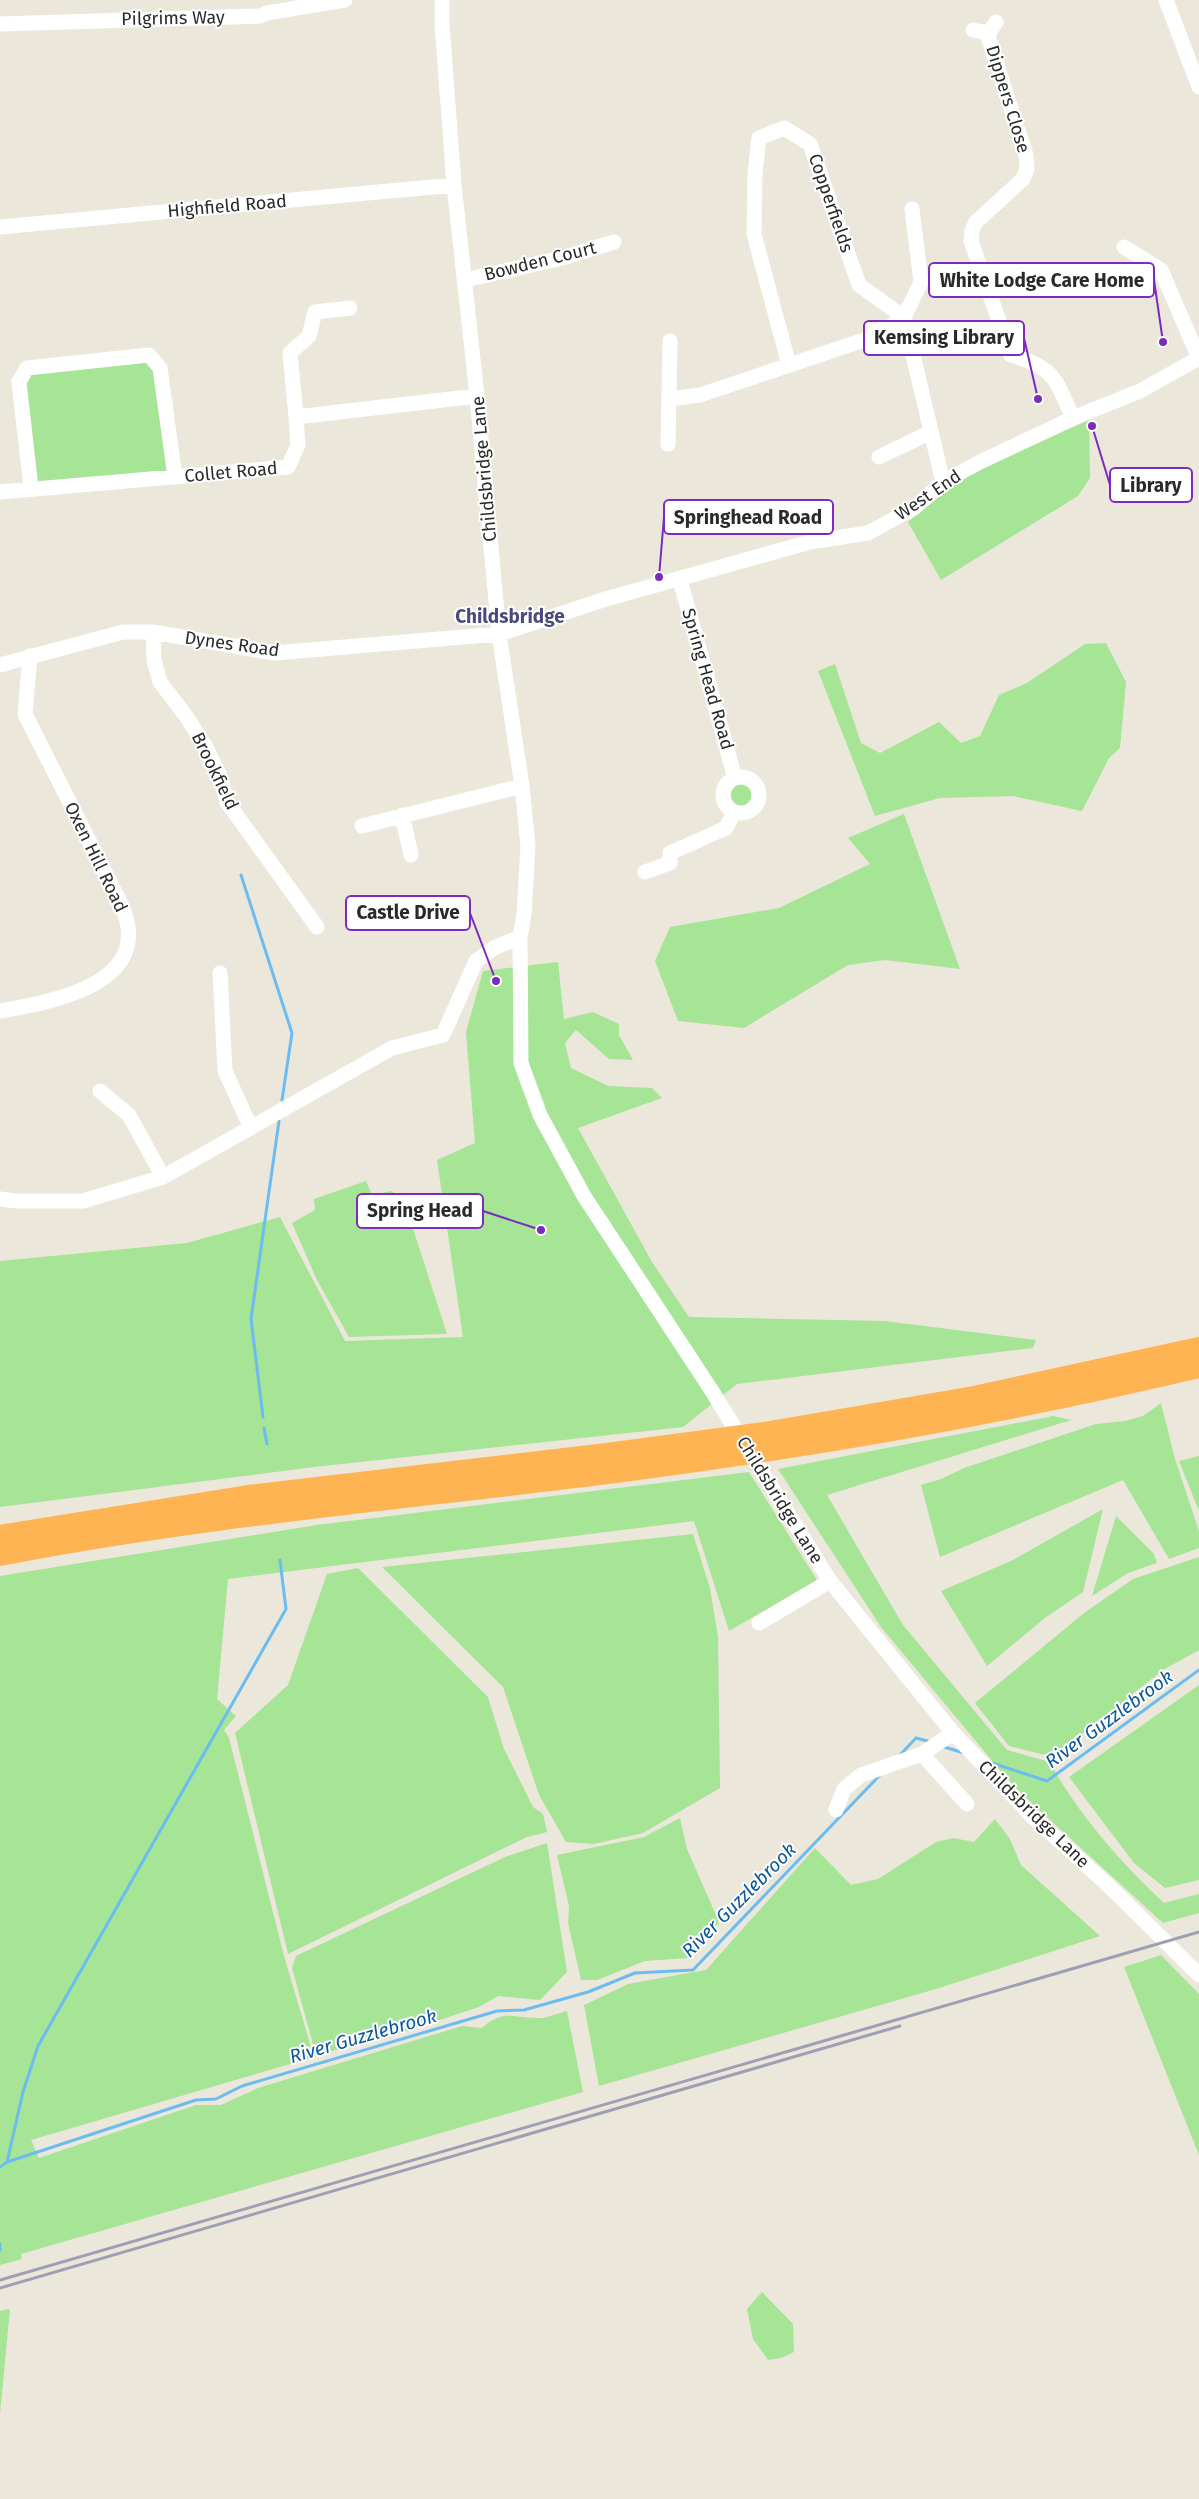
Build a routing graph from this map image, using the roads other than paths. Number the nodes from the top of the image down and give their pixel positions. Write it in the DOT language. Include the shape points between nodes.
graph roads {
  1 [pos="345,0"];
  2 [pos="442,0"];
  3 [pos="1166,0"];
  4 [pos="0,24"];
  5 [pos="973,30"];
  6 [pos="1199,87"];
  7 [pos="454,185"];
  8 [pos="912,209"];
  9 [pos="0,227"];
  10 [pos="614,242"];
  11 [pos="1124,247"];
  12 [pos="465,280"];
  13 [pos="350,308"];
  14 [pos="904,317"];
  15 [pos="670,341"];
  16 [pos="1199,358"];
  17 [pos="789,365"];
  18 [pos="478,396"];
  19 [pos="669,399"];
  20 [pos="296,417"];
  21 [pos="1073,418"];
  22 [pos="931,432"];
  23 [pos="668,444"];
  24 [pos="879,457"];
  25 [pos="175,477"];
  26 [pos="943,482"];
  27 [pos="32,488"];
  28 [pos="0,492"];
  29 [pos="680,580"];
  30 [pos="153,632"];
  31 [pos="499,634"];
  32 [pos="30,656"];
  33 [pos="0,665"];
  34 [pos="736,778"];
  35 [pos="522,786"];
  36 [pos="734,812"];
  37 [pos="402,815"];
  38 [pos="362,826"];
  39 [pos="411,855"];
  40 [pos="645,872"];
  41 [pos="318,927"];
  42 [pos="520,937"];
  43 [pos="220,973"];
  44 [pos="0,1011"];
  45 [pos="100,1091"];
  46 [pos="251,1128"];
  47 [pos="163,1177"];
  48 [pos="0,1199"];
  49 [pos="1199,1348"];
  50 [pos="1199,1367"];
  51 [pos="0,1536"];
  52 [pos="0,1555"];
  53 [pos="830,1581"];
  54 [pos="759,1623"];
  55 [pos="953,1733"];
  56 [pos="922,1754"];
  57 [pos="967,1804"];
  58 [pos="836,1810"];
  59 [pos="1199,1975"];
  1 -- 4 [label="street, Pilgrims Way" via="267,12 260,16"];
  2 -- 7 [label="street, Childsbridge Lane"];
  3 -- 6 [label="street"];
  5 -- 21 [label="street, Dippers Close" via="993,28 989,40 1026,155 1027,170 1023,179 976,222 971,241 1012,355 1036,363 1054,377"];
  7 -- 9 [label="street, Highfield Road"];
  7 -- 12 [label="street, Childsbridge Lane"];
  8 -- 14 [label="street" via="922,282"];
  10 -- 12 [label="street, Bowden Court" via="566,257"];
  11 -- 16 [label="street" via="1161,270"];
  12 -- 18 [label="street, Childsbridge Lane"];
  13 -- 20 [label="street" via="315,312 309,336 290,353"];
  14 -- 17 [label="street" via="876,336"];
  14 -- 17 [label="street, Copperfields" via="859,285 810,144 784,128 759,138 754,234"];
  14 -- 22 [label="street"];
  15 -- 19 [label="street"];
  16 -- 21 [label="street, West End" via="1140,392"];
  17 -- 19 [label="street" via="700,395"];
  18 -- 20 [label="street"];
  18 -- 31 [label="street, Childsbridge Lane"];
  19 -- 23 [label="street"];
  20 -- 25 [label="street, Collet Road" via="298,445 288,467"];
  21 -- 26 [label="street, West End"];
  22 -- 24 [label="street"];
  22 -- 26 [label="street"];
  25 -- 27 [label="street, Collet Road"];
  25 -- 27 [label="street" via="160,368 149,355 27,368 19,382"];
  26 -- 29 [label="street, West End" via="914,508 868,533 810,542"];
  27 -- 28 [label="street, Collet Road"];
  29 -- 31 [label="street, West End" via="606,599"];
  29 -- 34 [label="street, Spring Head Road"];
  30 -- 31 [label="street, Dynes Road" via="274,654"];
  30 -- 32 [label="street, Dynes Road" via="122,632"];
  30 -- 41 [label="street, Brookfield" via="154,660 160,682 206,747 228,802"];
  31 -- 35 [label="street, Childsbridge Lane"];
  32 -- 33 [label="street, Dynes Road"];
  32 -- 44 [label="street, Oxen Hill Road" via="24,714 123,909 130,936 124,957 104,978 60,997"];
  34 -- 36 [label="street" via="728,782 723,792 725,804"];
  34 -- 36 [label="street" via="751,780 759,795 756,806 751,810"];
  35 -- 37 [label="street"];
  35 -- 42 [label="street, Childsbridge Lane" via="528,846"];
  36 -- 40 [label="street" via="726,828 670,853 670,863"];
  37 -- 38 [label="street"];
  37 -- 39 [label="street"];
  42 -- 46 [label="street" via="494,948 476,961 443,1035 392,1048"];
  42 -- 53 [label="street, Childsbridge Lane" via="521,1063 540,1115 584,1196 710,1388"];
  43 -- 46 [label="street" via="225,1071"];
  45 -- 47 [label="street" via="129,1115"];
  46 -- 47 [label="street"];
  47 -- 48 [label="street" via="83,1201 17,1202"];
  49 -- 51 [label="highway" via="974,1397 764,1433 248,1496"];
  50 -- 52 [label="highway" via="1003,1410 808,1444 618,1472 246,1515"];
  53 -- 54 [label="street"];
  53 -- 55 [label="street, Childsbridge Lane"];
  55 -- 56 [label="street"];
  55 -- 59 [label="street, Childsbridge Lane" via="1033,1817"];
  56 -- 57 [label="street"];
  56 -- 58 [label="street" via="861,1775 844,1789"];
}
